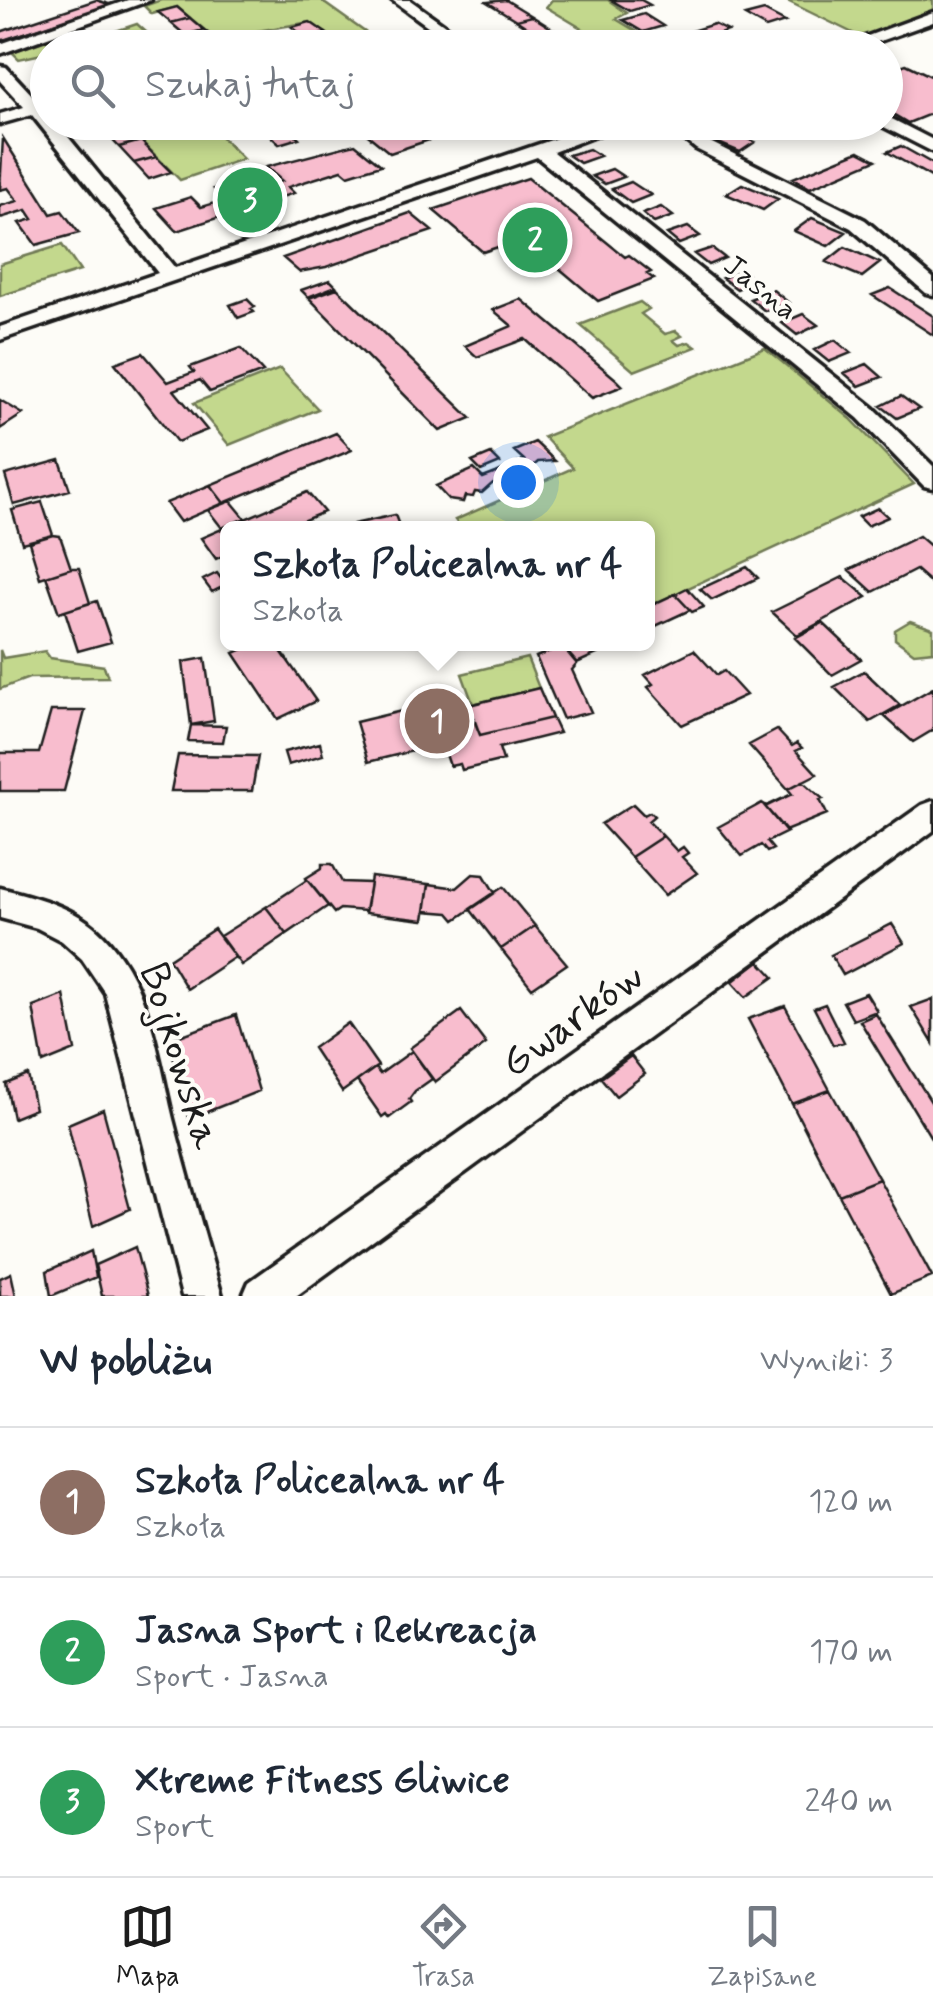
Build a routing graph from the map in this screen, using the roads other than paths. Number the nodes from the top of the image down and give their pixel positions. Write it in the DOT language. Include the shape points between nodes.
graph roads {
  1 [pos="400,0"];
  2 [pos="131,2"];
  3 [pos="933,17"];
  4 [pos="53,30"];
  5 [pos="443,30"];
  6 [pos="895,30"];
  7 [pos="30,38"];
  8 [pos="0,49"];
  9 [pos="0,71"];
  10 [pos="30,103"];
  11 [pos="30,111"];
  12 [pos="0,119"];
  13 [pos="903,130"];
  14 [pos="61,140"];
  15 [pos="562,140"];
  16 [pos="695,140"];
  17 [pos="933,147"];
  18 [pos="541,151"];
  19 [pos="172,276"];
  20 [pos="933,290"];
  21 [pos="0,334"];
  22 [pos="933,480"];
  23 [pos="929,816"];
  24 [pos="0,902"];
  25 [pos="202,1296"];
  26 [pos="263,1296"];
  1 -- 5 [label="street"];
  2 -- 4 [label="street"];
  3 -- 6 [label="street"];
  7 -- 8 [label="street"];
  9 -- 10 [label="street"];
  11 -- 12 [label="street"];
  13 -- 17 [label="street"];
  14 -- 19 [label="street"];
  15 -- 18 [label="street"];
  16 -- 20 [label="street" via="858,224"];
  18 -- 19 [label="street"];
  18 -- 22 [label="street, Jasna" via="866,413"];
  19 -- 21 [label="street"];
  23 -- 26 [label="street, Gwarków"];
  24 -- 25 [label="street, Bojkowska" via="46,914 76,931 112,973"];
}
